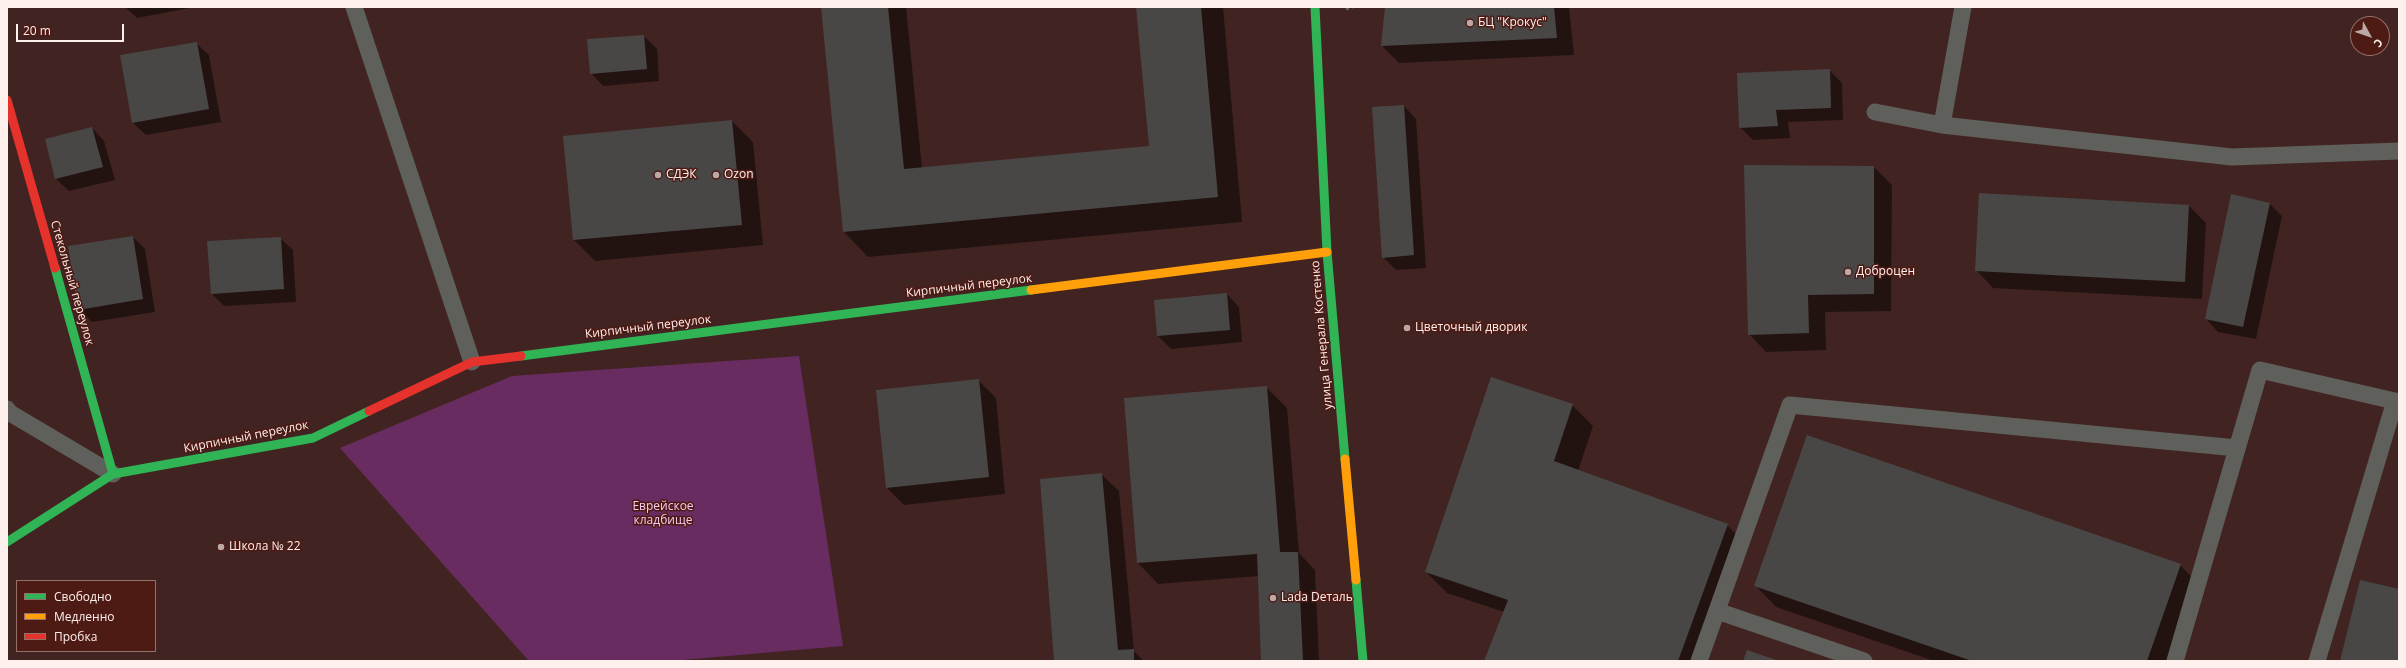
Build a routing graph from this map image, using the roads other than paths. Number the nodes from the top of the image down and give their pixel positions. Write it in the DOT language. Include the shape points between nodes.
graph roads {
  1 [pos="354,7"];
  2 [pos="1315,7"];
  3 [pos="1963,7"];
  4 [pos="7,100"];
  5 [pos="1875,112"];
  6 [pos="1942,125"];
  7 [pos="2399,150"];
  8 [pos="1327,252"];
  9 [pos="472,362"];
  10 [pos="2397,402"];
  11 [pos="7,409"];
  12 [pos="2237,448"];
  13 [pos="113,474"];
  14 [pos="7,542"];
  15 [pos="1717,611"];
  16 [pos="1363,661"];
  17 [pos="1699,661"];
  18 [pos="1864,661"];
  19 [pos="2175,661"];
  20 [pos="2317,661"];
  1 -- 9 [label="lane"];
  2 -- 8 [label="street, улица Генерала Костенко"];
  3 -- 6 [label="lane"];
  4 -- 13 [label="street, Стекольный переулок"];
  5 -- 6 [label="lane"];
  6 -- 7 [label="lane" via="2232,158"];
  8 -- 9 [label="street, Кирпичный переулок"];
  8 -- 16 [label="street, улица Генерала Костенко"];
  9 -- 13 [label="street, Кирпичный переулок" via="313,438"];
  10 -- 12 [label="lane" via="2260,370"];
  10 -- 20 [label="lane"];
  11 -- 13 [label="lane"];
  12 -- 15 [label="lane" via="1790,405"];
  12 -- 19 [label="lane"];
  13 -- 14 [label="street, Кирпичный переулок"];
  15 -- 17 [label="lane"];
  15 -- 18 [label="lane"];
}
